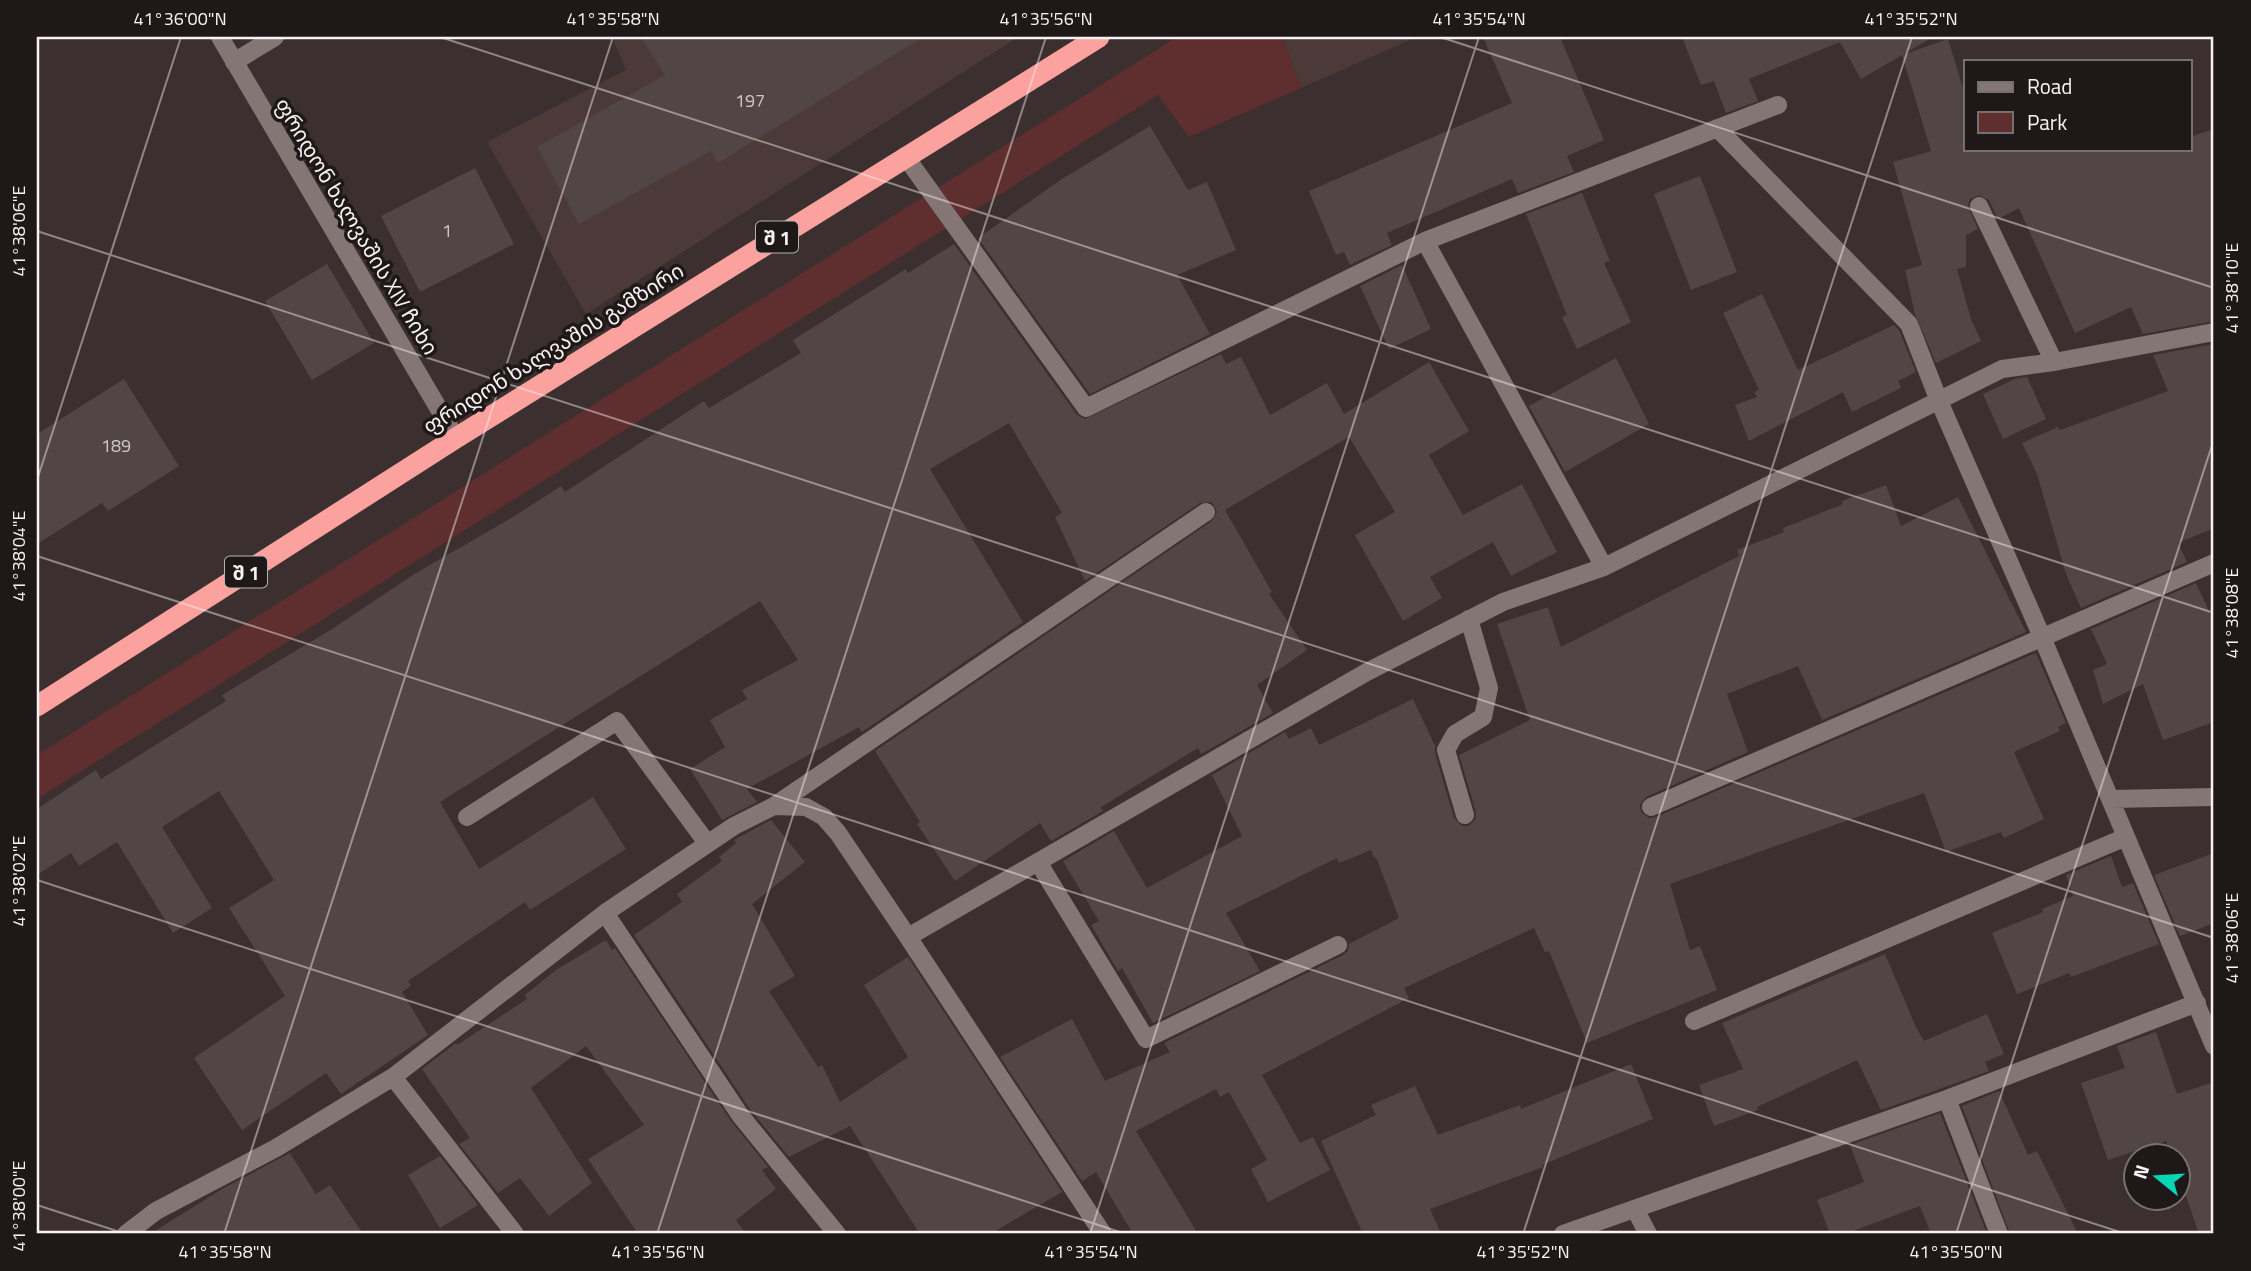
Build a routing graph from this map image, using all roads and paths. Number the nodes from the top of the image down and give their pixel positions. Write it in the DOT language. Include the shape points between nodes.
graph roads {
  1 [pos="220,37"];
  2 [pos="275,37"];
  3 [pos="1099,37"];
  4 [pos="234,62"];
  5 [pos="1778,105"];
  6 [pos="1717,128"];
  7 [pos="905,156"];
  8 [pos="1979,206"];
  9 [pos="1425,241"];
  10 [pos="2214,332"];
  11 [pos="2054,362"];
  12 [pos="1939,401"];
  13 [pos="456,438"];
  14 [pos="1206,512"];
  15 [pos="2214,563"];
  16 [pos="1604,567"];
  17 [pos="1469,619"];
  18 [pos="2042,636"];
  19 [pos="37,706"];
  20 [pos="2214,797"];
  21 [pos="2111,799"];
  22 [pos="775,806"];
  23 [pos="1651,807"];
  24 [pos="1465,815"];
  25 [pos="467,817"];
  26 [pos="2126,836"];
  27 [pos="707,843"];
  28 [pos="1038,862"];
  29 [pos="605,914"];
  30 [pos="908,937"];
  31 [pos="1338,945"];
  32 [pos="2197,1003"];
  33 [pos="1694,1021"];
  34 [pos="2210,1026"];
  35 [pos="2214,1046"];
  36 [pos="393,1077"];
  37 [pos="1947,1099"];
  38 [pos="1635,1209"];
  39 [pos="126,1234"];
  40 [pos="515,1234"];
  41 [pos="837,1234"];
  42 [pos="1103,1234"];
  43 [pos="1563,1234"];
  44 [pos="1648,1234"];
  45 [pos="1999,1234"];
  1 -- 4 [label="street, ფრიდონ ხალვაშის XIV ჩიხი"];
  2 -- 4 [label="street"];
  3 -- 7 [label="highway, ფრიდონ ხალვაშის გამზირი / შ 1"];
  4 -- 13 [label="street, ფრიდონ ხალვაშის XIV ჩიხი"];
  5 -- 6 [label="street"];
  6 -- 9 [label="street"];
  6 -- 12 [label="street" via="1909,324"];
  7 -- 9 [label="street" via="1086,408"];
  7 -- 13 [label="highway, ფრიდონ ხალვაშის გამზირი / შ 1"];
  8 -- 11 [label="street"];
  9 -- 16 [label="street"];
  10 -- 11 [label="street"];
  11 -- 12 [label="street" via="2002,369"];
  12 -- 16 [label="street"];
  12 -- 18 [label="street"];
  13 -- 19 [label="highway, ფრიდონ ხალვაშის გამზირი / შ 1"];
  14 -- 22 [label="street"];
  15 -- 18 [label="street"];
  16 -- 17 [label="street" via="1503,602"];
  17 -- 24 [label="street" via="1489,688 1483,717 1455,734 1446,750"];
  17 -- 28 [label="street" via="1365,673"];
  18 -- 21 [label="street"];
  18 -- 23 [label="street"];
  20 -- 21 [label="street"];
  21 -- 26 [label="street"];
  22 -- 27 [label="street"];
  22 -- 30 [label="street" via="806,807 824,817"];
  25 -- 27 [label="street" via="617,721"];
  26 -- 32 [label="street"];
  26 -- 33 [label="street"];
  27 -- 29 [label="street"];
  28 -- 30 [label="street"];
  28 -- 31 [label="street" via="1146,1039"];
  29 -- 36 [label="street"];
  29 -- 41 [label="street" via="740,1115"];
  30 -- 42 [label="street"];
  32 -- 34 [label="street"];
  32 -- 37 [label="street"];
  34 -- 35 [label="street"];
  36 -- 39 [label="street" via="276,1148 156,1212"];
  36 -- 40 [label="street"];
  37 -- 38 [label="street"];
  37 -- 45 [label="street"];
  38 -- 43 [label="street"];
  38 -- 44 [label="street"];
}
